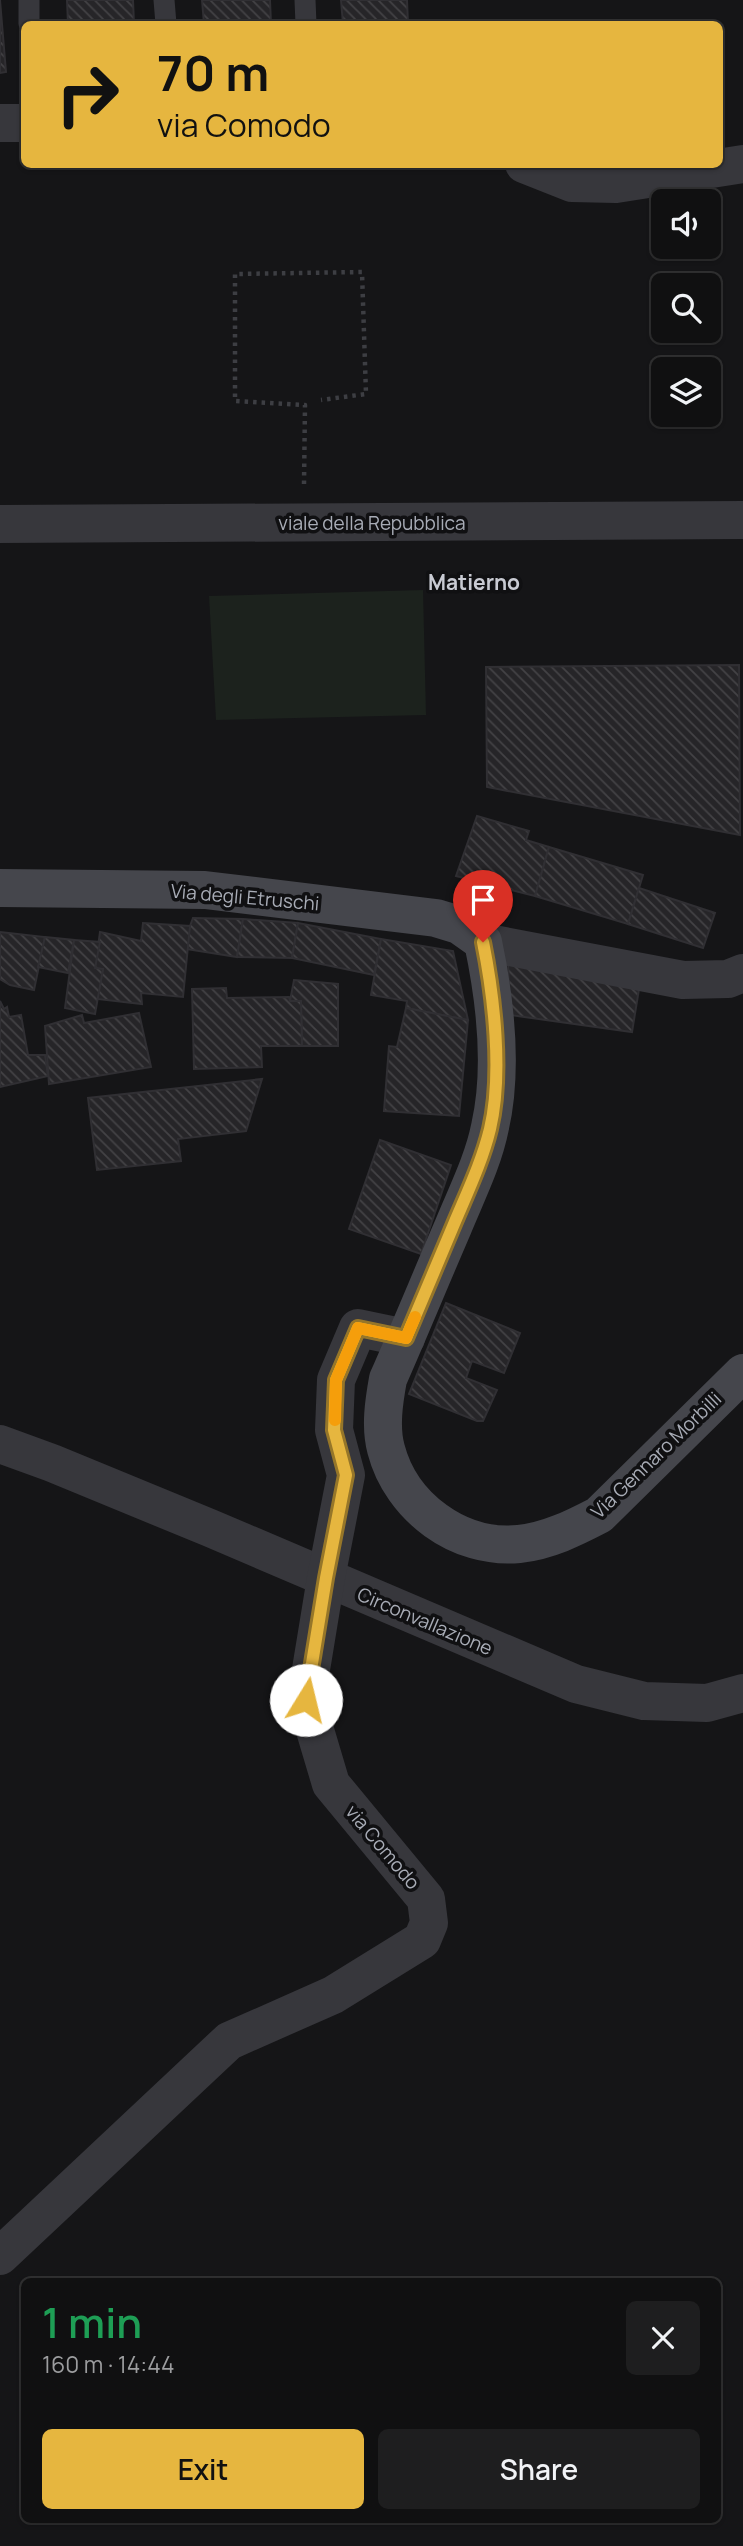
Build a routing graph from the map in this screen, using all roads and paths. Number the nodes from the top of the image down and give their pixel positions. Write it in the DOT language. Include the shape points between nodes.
graph roads {
  1 [pos="29,0"];
  2 [pos="164,0"];
  3 [pos="305,0"];
  4 [pos="29,21"];
  5 [pos="166,21"];
  6 [pos="306,21"];
  7 [pos="0,123"];
  8 [pos="21,123"];
  9 [pos="743,164"];
  10 [pos="723,167"];
  11 [pos="534,168"];
  12 [pos="718,168"];
  13 [pos="321,400"];
  14 [pos="743,520"];
  15 [pos="0,524"];
  16 [pos="303,524"];
  17 [pos="0,888"];
  18 [pos="483,942"];
  19 [pos="743,973"];
  20 [pos="406,1338"];
  21 [pos="743,1373"];
  22 [pos="0,1444"];
  23 [pos="326,1578"];
  24 [pos="743,1693"];
  25 [pos="0,2256"];
  1 -- 4 [label="lane"];
  2 -- 5 [label="lane"];
  3 -- 6 [label="lane"];
  7 -- 8 [label="street"];
  9 -- 10 [label="street"];
  11 -- 12 [label="street" via="572,183 616,184"];
  13 -- 16 [label="path, viale della Repubblica" via="366,394 362,272 235,274 236,401 305,405"];
  14 -- 16 [label="street, viale della Repubblica"];
  15 -- 16 [label="street, viale della Repubblica"];
  17 -- 18 [label="main road, Via degli Etruschi" via="205,890 436,918 459,925"];
  18 -- 19 [label="street" via="683,980 728,979"];
  18 -- 20 [label="main road, Via Gennaro Morbilli" via="494,1017 490,1126 479,1165"];
  20 -- 21 [label="main road, Via Gennaro Morbilli" via="384,1398 386,1448 398,1476 412,1499 442,1526 497,1545 538,1541 599,1515"];
  20 -- 23 [label="street, via Comodo" via="358,1328 336,1380 334,1430 346,1475"];
  22 -- 23 [label="street, Circonvallazione"];
  23 -- 24 [label="street, Circonvallazione" via="576,1684 644,1701 707,1703"];
  23 -- 25 [label="street, via Comodo" via="306,1700 331,1784 426,1899 429,1923 422,1940 332,1995 229,2041"];
}
